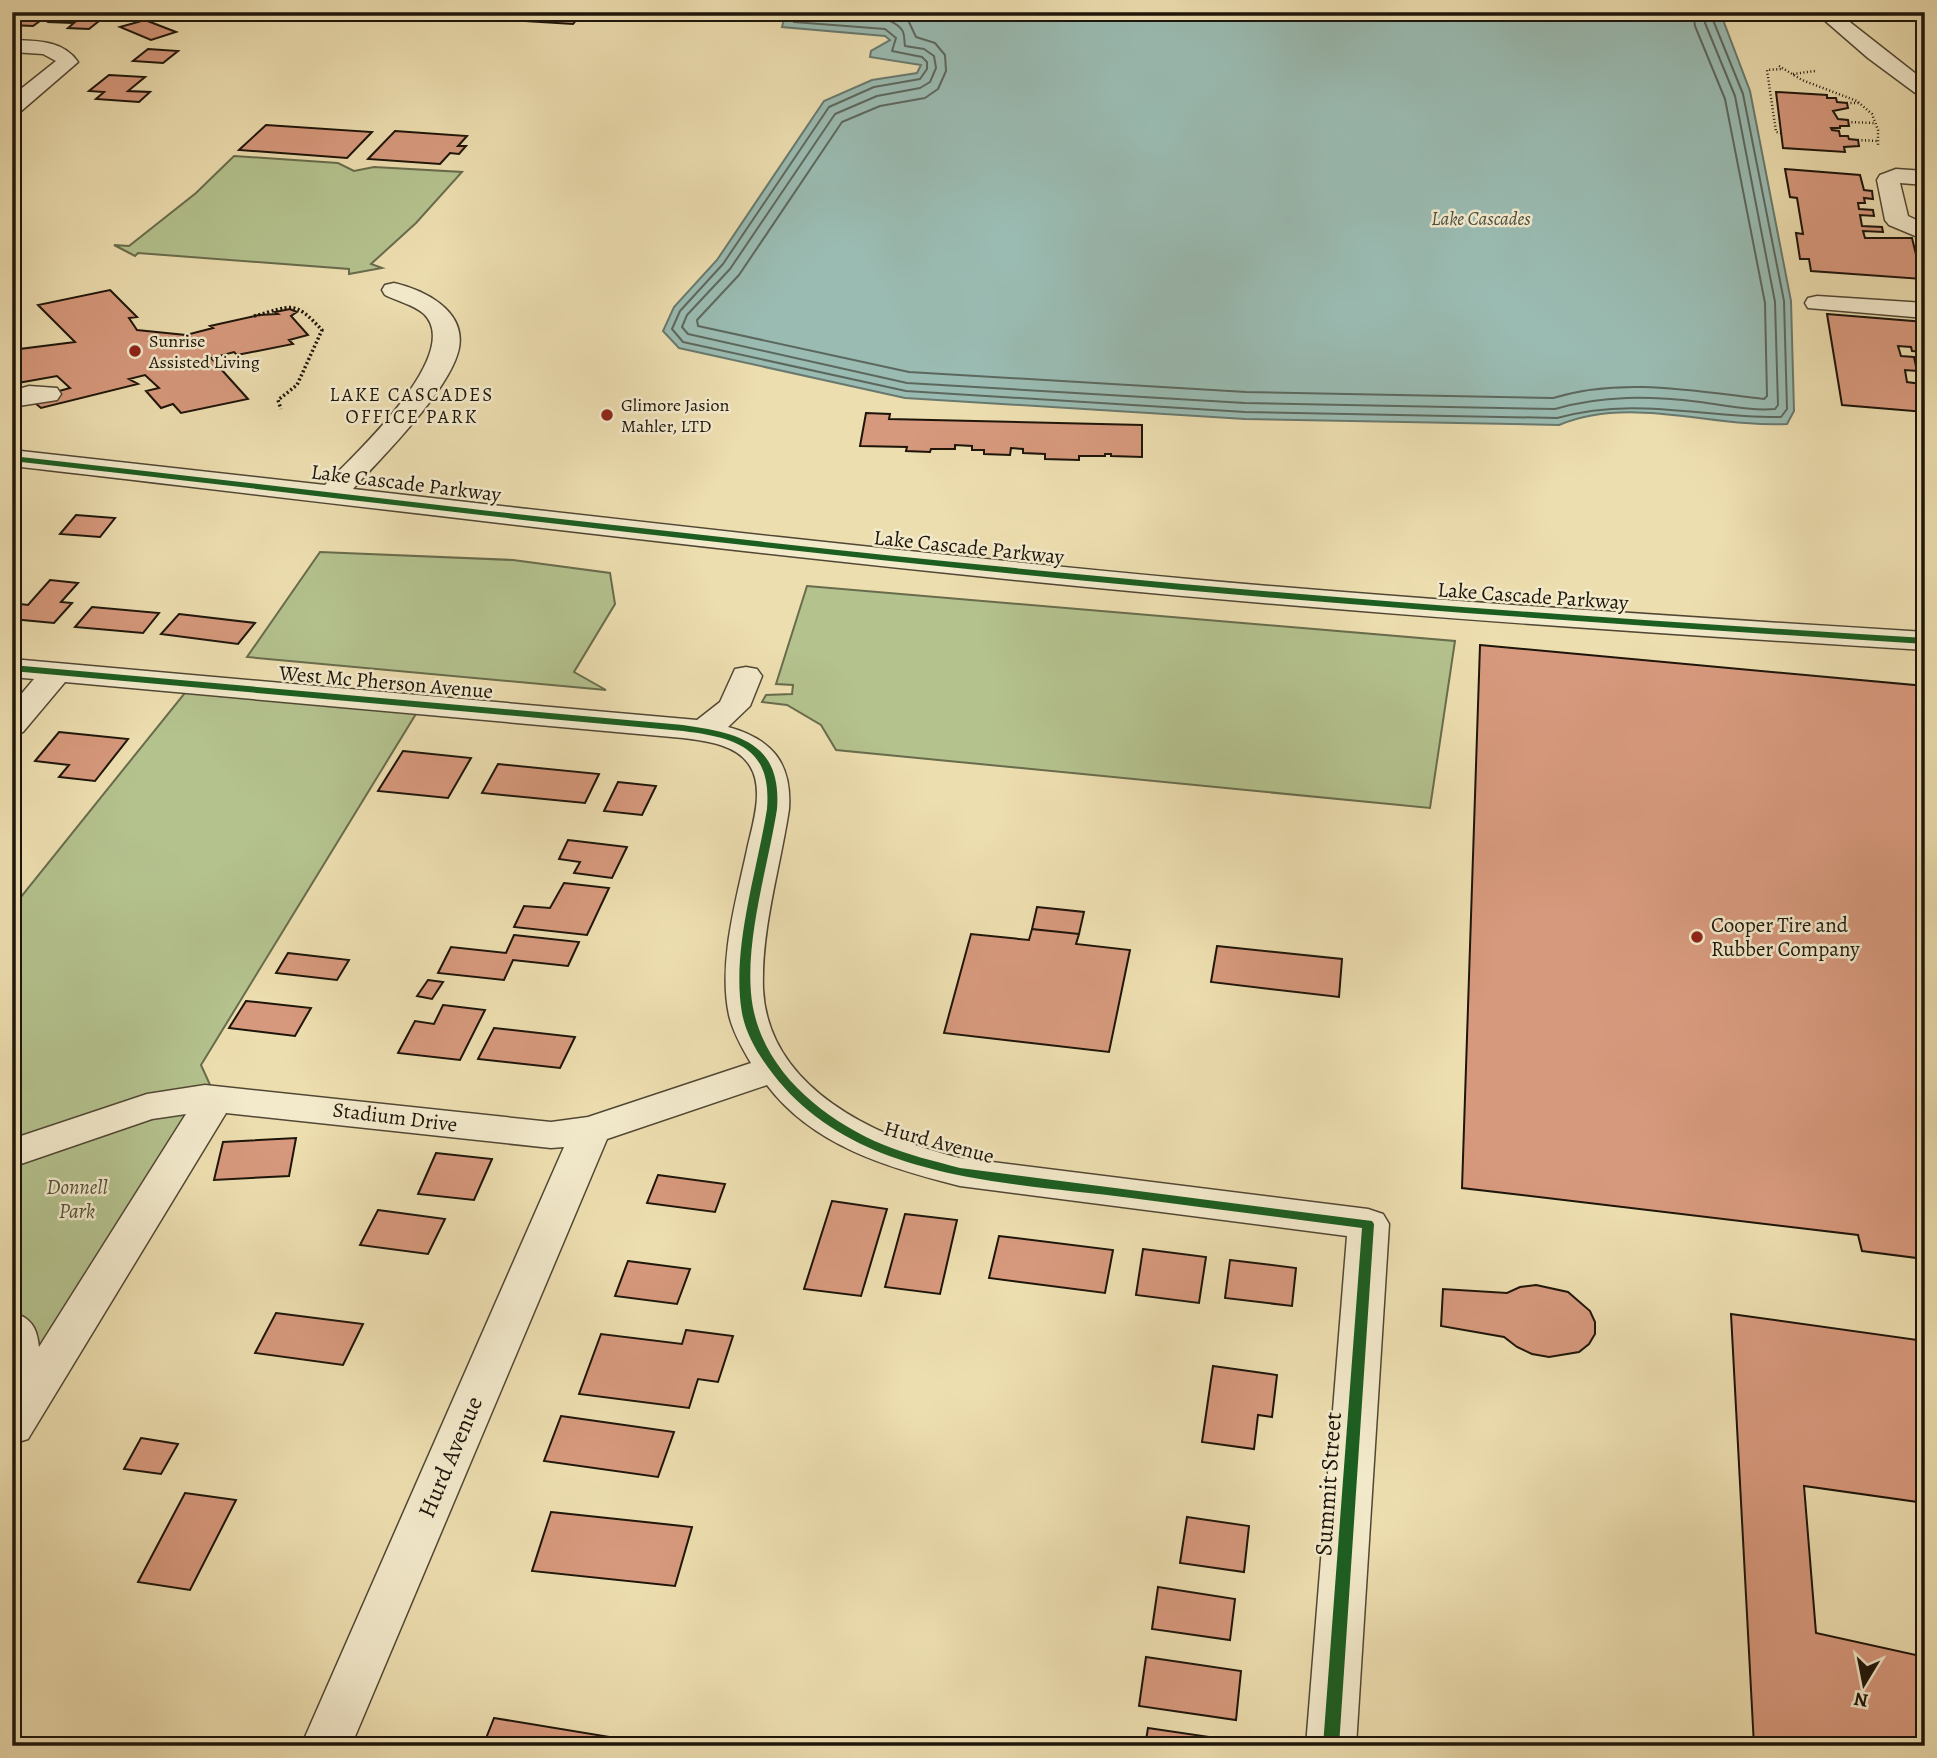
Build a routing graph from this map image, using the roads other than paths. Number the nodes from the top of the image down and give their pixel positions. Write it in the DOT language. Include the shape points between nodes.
graph roads {
  1 [pos="1825,12"];
  2 [pos="12,46"];
  3 [pos="1925,91"];
  4 [pos="12,107"];
  5 [pos="1925,178"];
  6 [pos="1919,228"];
  7 [pos="394,290"];
  8 [pos="1817,303"];
  9 [pos="1925,311"];
  10 [pos="12,399"];
  11 [pos="57,403"];
  12 [pos="12,458"];
  13 [pos="333,494"];
  14 [pos="1925,641"];
  15 [pos="12,668"];
  16 [pos="57,672"];
  17 [pos="746,676"];
  18 [pos="12,725"];
  19 [pos="704,731"];
  20 [pos="753,750"];
  21 [pos="775,1069"];
  22 [pos="216,1098"];
  23 [pos="591,1130"];
  24 [pos="12,1153"];
  25 [pos="1367,1224"];
  26 [pos="12,1328"];
  27 [pos="18,1417"];
  28 [pos="326,1746"];
  29 [pos="1331,1746"];
  1 -- 3 [label="street"];
  2 -- 4 [label="street" via="46,49 68,61"];
  5 -- 6 [label="street" via="1896,176 1888,180 1903,201 1896,220"];
  7 -- 13 [label="street" via="432,308 446,335 446,349 432,379"];
  8 -- 9 [label="street"];
  10 -- 11 [label="street" via="29,394"];
  12 -- 13 [label="street, Lake Cascade Parkway"];
  13 -- 14 [label="street, Lake Cascade Parkway" via="1091,579 1473,612"];
  15 -- 16 [label="street, West Mc Pherson Avenue"];
  16 -- 18 [label="street"];
  16 -- 19 [label="street, West Mc Pherson Avenue"];
  17 -- 19 [label="street" via="734,706"];
  19 -- 20 [label="street, West Mc Pherson Avenue" via="725,735"];
  20 -- 21 [label="street, Hurd Avenue" via="767,765 772,792 747,947 745,993 751,1024"];
  21 -- 23 [label="street, Stadium Drive"];
  21 -- 25 [label="street, Hurd Avenue" via="813,1109 844,1130 910,1159 960,1172"];
  22 -- 23 [label="street, Stadium Drive" via="551,1135"];
  22 -- 24 [label="street, Stadium Drive" via="147,1107"];
  22 -- 27 [label="street"];
  23 -- 28 [label="street, Hurd Avenue"];
  25 -- 29 [label="street, Summit Street"];
  26 -- 27 [label="street" via="16,1334"];
}
